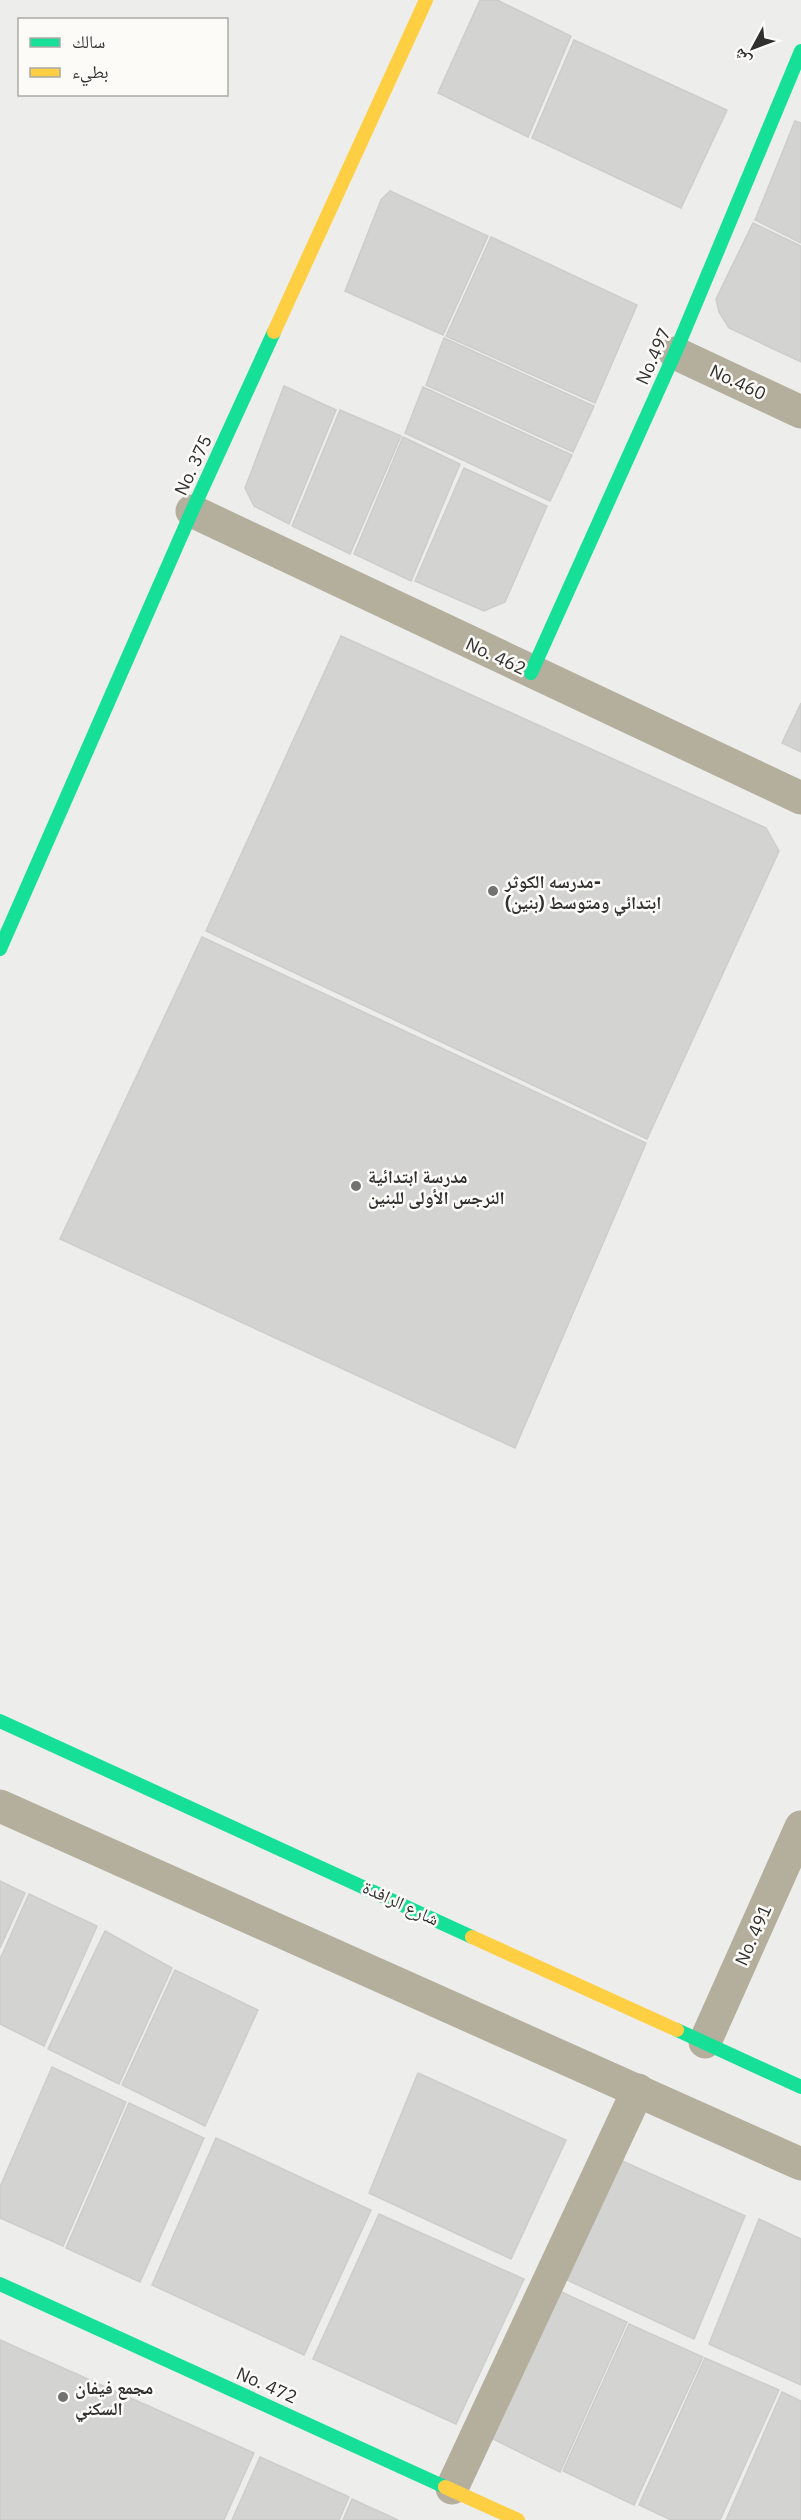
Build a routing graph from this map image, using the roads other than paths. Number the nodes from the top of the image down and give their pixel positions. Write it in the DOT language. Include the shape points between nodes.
graph roads {
  1 [pos="426,0"];
  2 [pos="801,51"];
  3 [pos="675,353"];
  4 [pos="801,412"];
  5 [pos="192,511"];
  6 [pos="531,673"];
  7 [pos="801,798"];
  8 [pos="0,949"];
  9 [pos="0,1721"];
  10 [pos="0,1806"];
  11 [pos="801,1827"];
  12 [pos="705,2042"];
  13 [pos="801,2087"];
  14 [pos="638,2090"];
  15 [pos="801,2164"];
  16 [pos="0,2284"];
  17 [pos="452,2488"];
  18 [pos="518,2520"];
  1 -- 5 [label="street, No. 375"];
  2 -- 3 [label="street, No.497"];
  3 -- 4 [label="street, No.460"];
  3 -- 6 [label="street, No.497"];
  5 -- 6 [label="street, No. 462"];
  5 -- 8 [label="street, No. 375"];
  6 -- 7 [label="street, No. 462"];
  9 -- 12 [label="street, شارع الرافدة"];
  10 -- 14 [label="street"];
  11 -- 12 [label="street, No. 491"];
  12 -- 13 [label="street, شارع الرافدة"];
  14 -- 15 [label="street"];
  14 -- 17 [label="street"];
  16 -- 17 [label="street, No. 472"];
  17 -- 18 [label="street, No. 472"];
}
